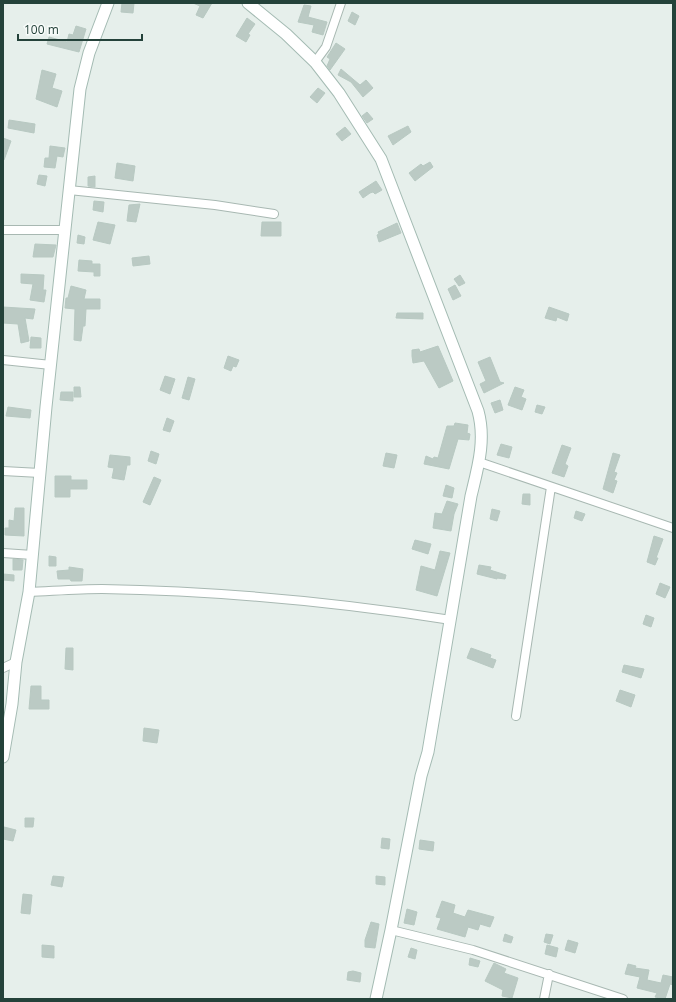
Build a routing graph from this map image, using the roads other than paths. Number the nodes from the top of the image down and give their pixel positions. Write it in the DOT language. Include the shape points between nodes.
graph roads {
  1 [pos="108,3"];
  2 [pos="248,3"];
  3 [pos="341,3"];
  4 [pos="315,62"];
  5 [pos="70,190"];
  6 [pos="274,214"];
  7 [pos="3,230"];
  8 [pos="66,230"];
  9 [pos="3,360"];
  10 [pos="51,365"];
  11 [pos="479,462"];
  12 [pos="3,470"];
  13 [pos="40,473"];
  14 [pos="551,487"];
  15 [pos="673,528"];
  16 [pos="3,553"];
  17 [pos="33,555"];
  18 [pos="29,592"];
  19 [pos="450,620"];
  20 [pos="16,662"];
  21 [pos="3,668"];
  22 [pos="516,716"];
  23 [pos="3,757"];
  24 [pos="392,930"];
  25 [pos="549,974"];
  26 [pos="376,999"];
  27 [pos="544,999"];
  28 [pos="623,999"];
  1 -- 5 [label="street" via="89,53 80,89"];
  2 -- 4 [label="street"];
  3 -- 4 [label="street" via="326,47"];
  4 -- 11 [label="street" via="339,93 377,152 398,201 478,411 482,426"];
  5 -- 6 [label="street" via="215,205"];
  5 -- 8 [label="street"];
  7 -- 8 [label="street"];
  8 -- 10 [label="street"];
  9 -- 10 [label="street"];
  10 -- 13 [label="street"];
  11 -- 14 [label="street"];
  11 -- 19 [label="street"];
  12 -- 13 [label="street"];
  13 -- 17 [label="street"];
  14 -- 15 [label="street"];
  14 -- 22 [label="street"];
  16 -- 17 [label="street"];
  17 -- 18 [label="street"];
  18 -- 19 [label="street" via="101,589 195,593 372,608"];
  18 -- 20 [label="street"];
  19 -- 24 [label="street" via="428,752 421,776"];
  20 -- 21 [label="street"];
  20 -- 23 [label="street"];
  24 -- 25 [label="street" via="473,950"];
  24 -- 26 [label="street"];
  25 -- 27 [label="street"];
  25 -- 28 [label="street"];
}
